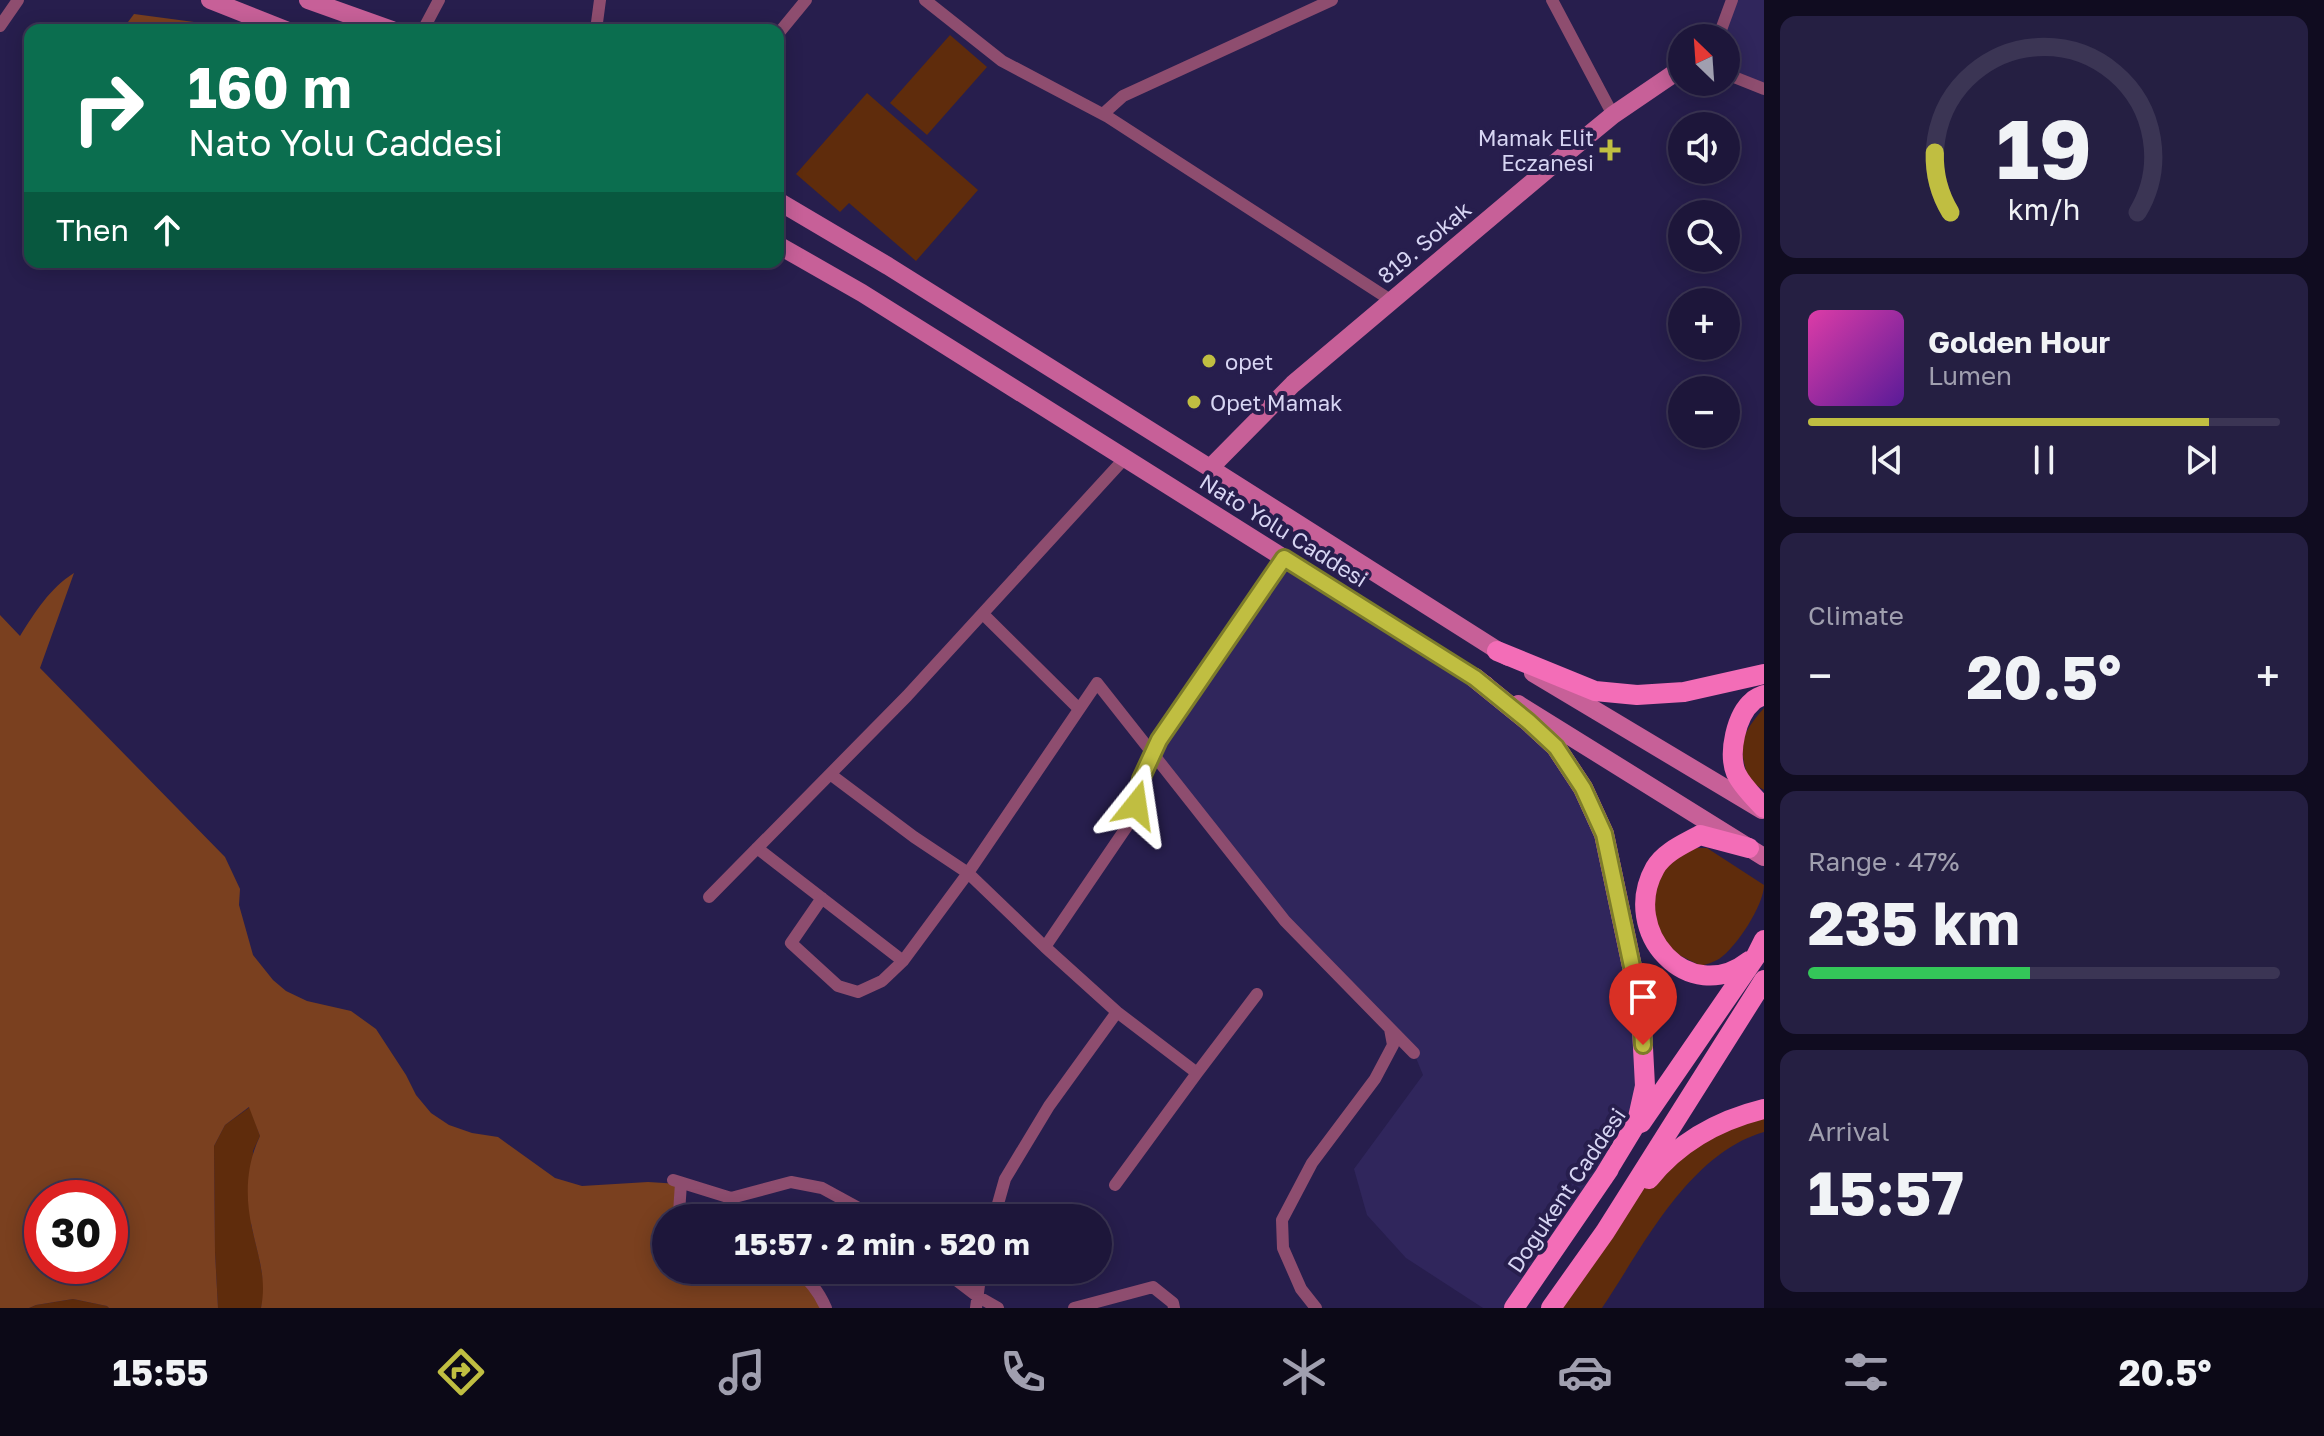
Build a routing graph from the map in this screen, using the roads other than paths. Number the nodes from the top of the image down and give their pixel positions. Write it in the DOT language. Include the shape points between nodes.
graph roads {
  1 [pos="18,0"];
  2 [pos="210,0"];
  3 [pos="308,0"];
  4 [pos="439,0"];
  5 [pos="600,0"];
  6 [pos="806,0"];
  7 [pos="925,0"];
  8 [pos="1332,0"];
  9 [pos="1552,0"];
  10 [pos="1732,0"];
  11 [pos="271,24"];
  12 [pos="375,24"];
  13 [pos="426,24"];
  14 [pos="597,24"];
  15 [pos="1723,24"];
  16 [pos="0,26"];
  17 [pos="784,27"];
  18 [pos="1668,78"];
  19 [pos="1740,79"];
  20 [pos="1764,89"];
  21 [pos="1103,114"];
  22 [pos="1613,115"];
  23 [pos="784,205"];
  24 [pos="784,248"];
  25 [pos="1392,301"];
  26 [pos="1125,458"];
  27 [pos="1210,468"];
  28 [pos="1284,558"];
  29 [pos="983,614"];
  30 [pos="1497,651"];
  31 [pos="1764,674"];
  32 [pos="1475,678"];
  33 [pos="1764,695"];
  34 [pos="1079,709"];
  35 [pos="1153,751"];
  36 [pos="830,774"];
  37 [pos="1764,809"];
  38 [pos="757,848"];
  39 [pos="1757,852"];
  40 [pos="968,873"];
  41 [pos="709,897"];
  42 [pos="822,898"];
  43 [pos="1045,947"];
  44 [pos="1760,948"];
  45 [pos="903,961"];
  46 [pos="1764,980"];
  47 [pos="1257,994"];
  48 [pos="1117,1012"];
  49 [pos="1390,1029"];
  50 [pos="1414,1053"];
  51 [pos="1197,1073"];
  52 [pos="1764,1109"];
  53 [pos="1603,1178"];
  54 [pos="1115,1185"];
  55 [pos="678,1204"];
  56 [pos="851,1204"];
  57 [pos="998,1204"];
  58 [pos="1605,1232"];
  59 [pos="810,1284"];
  60 [pos="957,1284"];
  61 [pos="976,1302"];
  62 [pos="826,1308"];
  63 [pos="998,1308"];
  64 [pos="1074,1308"];
  65 [pos="1174,1308"];
  66 [pos="1316,1308"];
  67 [pos="1514,1308"];
  68 [pos="1551,1308"];
  1 -- 16 [label="street"];
  2 -- 11 [label="main road"];
  3 -- 12 [label="main road"];
  4 -- 13 [label="street"];
  5 -- 14 [label="street"];
  6 -- 17 [label="street"];
  7 -- 21 [label="street" via="1002,61"];
  8 -- 21 [label="street" via="1123,96"];
  9 -- 22 [label="street"];
  10 -- 15 [label="street"];
  18 -- 22 [label="main road, 819. Sokak"];
  19 -- 20 [label="street"];
  21 -- 25 [label="street"];
  22 -- 25 [label="main road, 819. Sokak"];
  23 -- 27 [label="main road, Nato Yolu Caddesi"];
  24 -- 26 [label="main road, Nato Yolu Caddesi"];
  25 -- 27 [label="main road, 819. Sokak" via="1293,384"];
  26 -- 28 [label="main road, Nato Yolu Caddesi"];
  26 -- 29 [label="street"];
  27 -- 30 [label="main road, Nato Yolu Caddesi"];
  28 -- 32 [label="main road, Nato Yolu Caddesi"];
  28 -- 35 [label="street"];
  29 -- 34 [label="street"];
  29 -- 36 [label="street"];
  30 -- 31 [label="main road" via="1609,693 1684,692"];
  30 -- 37 [label="main road, Nato Yolu Caddesi"];
  32 -- 39 [label="main road, Nato Yolu Caddesi"];
  32 -- 53 [label="main road" via="1556,747 1604,834 1641,1009 1645,1086 1637,1122"];
  33 -- 37 [label="main road" via="1752,701 1737,725 1732,754 1736,772"];
  34 -- 35 [label="street" via="1097,683"];
  34 -- 40 [label="street"];
  35 -- 43 [label="street" via="1130,822"];
  35 -- 49 [label="street" via="1285,921"];
  36 -- 38 [label="street"];
  36 -- 40 [label="street"];
  38 -- 41 [label="street"];
  38 -- 42 [label="street"];
  39 -- 44 [label="main road" via="1700,835 1675,848 1656,866 1646,889 1644,915 1653,941 1671,962 1695,974 1741,967"];
  40 -- 43 [label="street"];
  40 -- 45 [label="street"];
  42 -- 45 [label="street"];
  42 -- 45 [label="street" via="791,943 838,986 858,992 882,981"];
  43 -- 48 [label="street"];
  44 -- 53 [label="main road, Doğukent Caddesi"];
  46 -- 58 [label="main road"];
  47 -- 51 [label="street"];
  48 -- 51 [label="street"];
  48 -- 57 [label="street" via="1049,1106 1005,1179"];
  49 -- 50 [label="street"];
  49 -- 66 [label="street" via="1393,1045 1375,1079 1312,1163 1282,1220 1283,1248"];
  51 -- 54 [label="street"];
  52 -- 58 [label="main road" via="1692,1138 1657,1169"];
  53 -- 67 [label="main road, Doğukent Caddesi"];
  55 -- 56 [label="street" via="677,1182 731,1198 791,1182 822,1188"];
  58 -- 68 [label="main road"];
  59 -- 62 [label="street"];
  60 -- 61 [label="street"];
  61 -- 63 [label="street"];
  64 -- 65 [label="street" via="1153,1287"];
}
